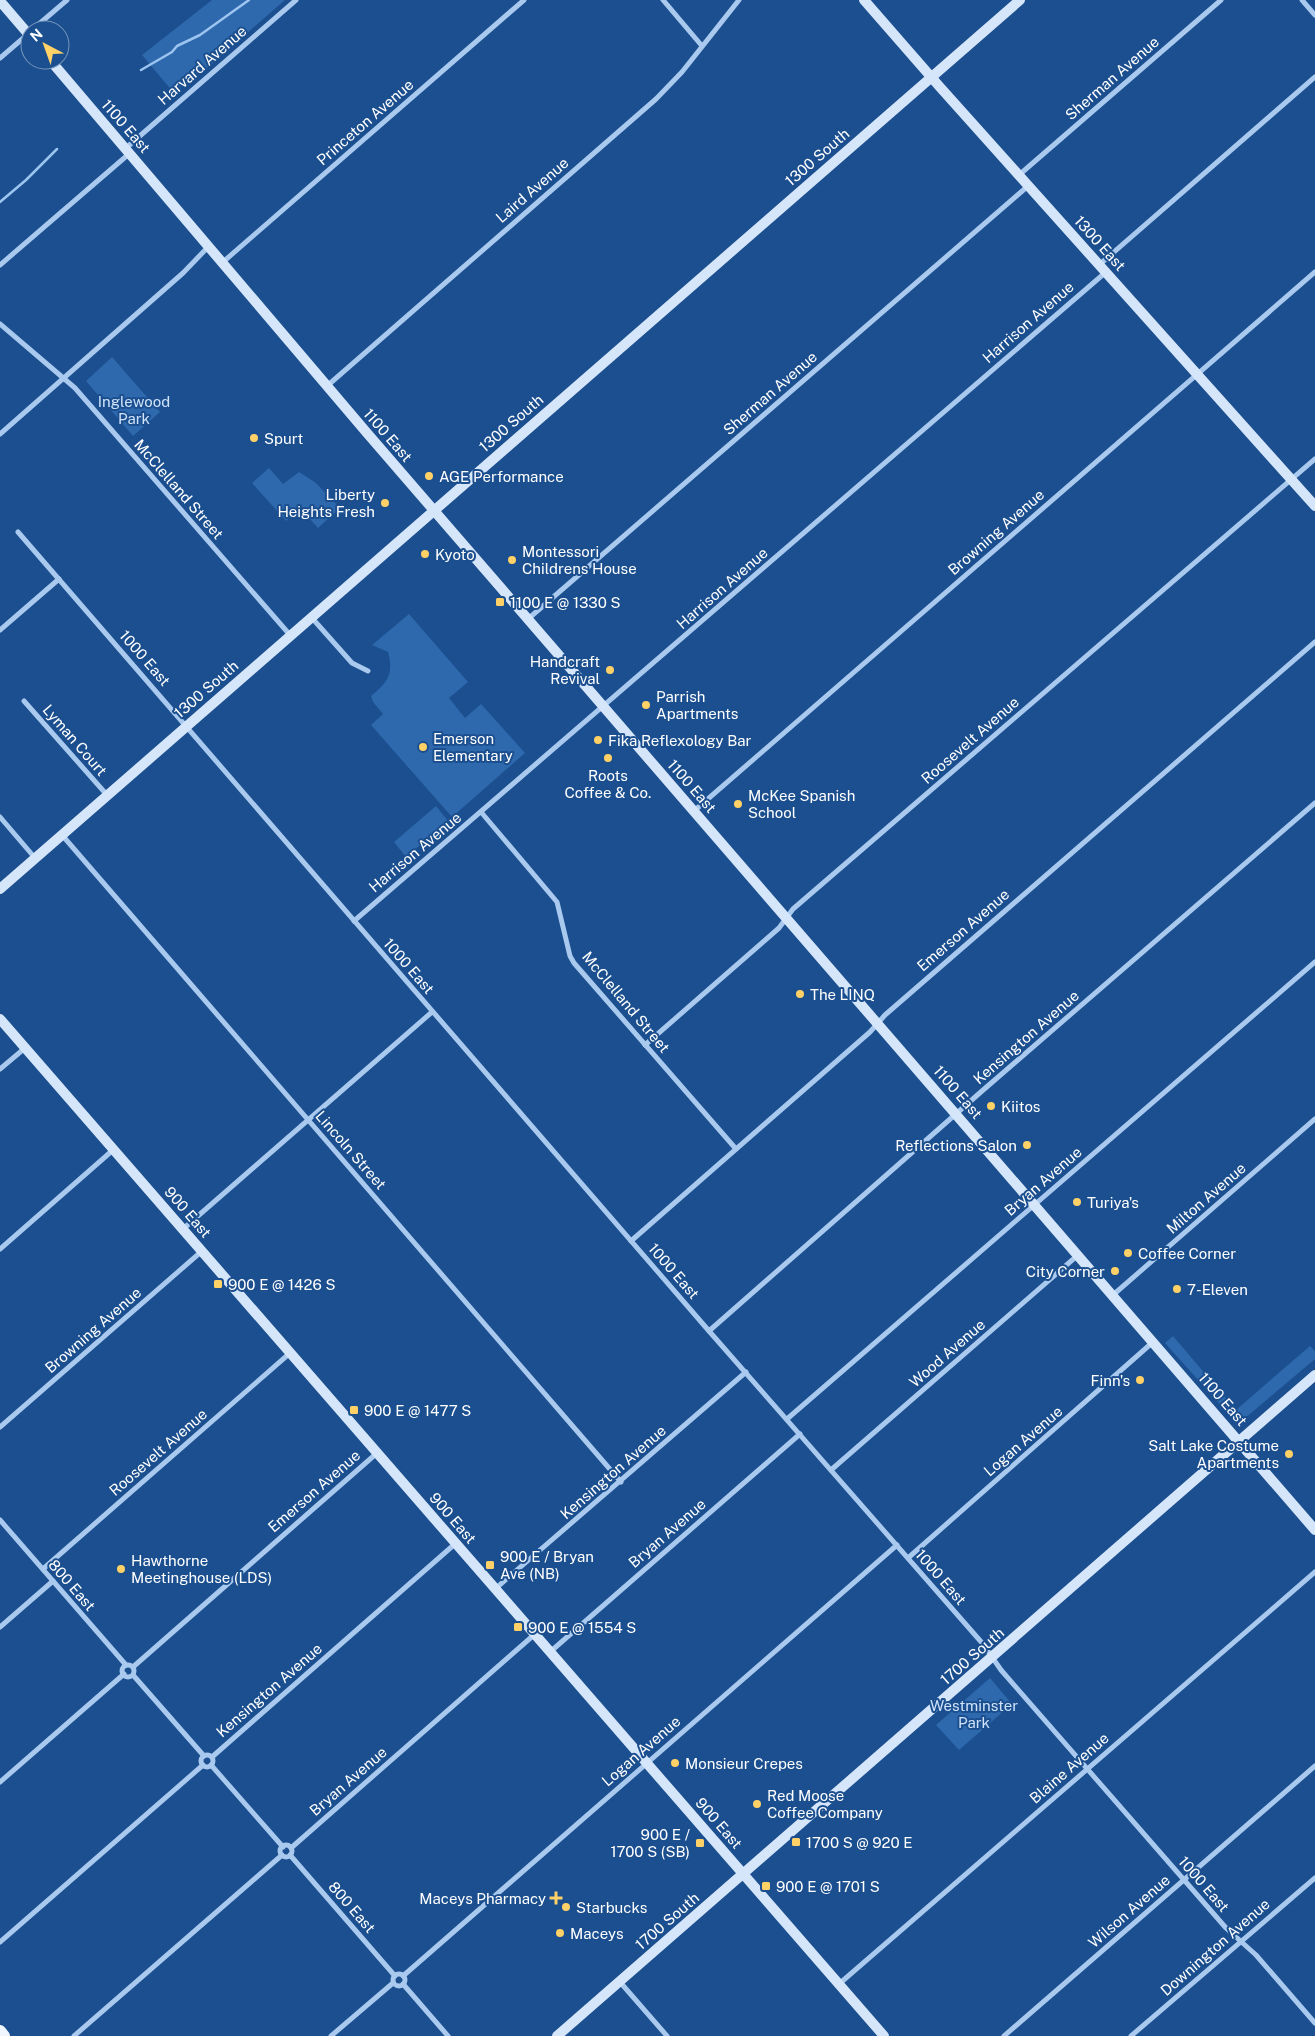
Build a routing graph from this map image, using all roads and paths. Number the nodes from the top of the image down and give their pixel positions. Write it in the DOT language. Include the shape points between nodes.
graph roads {
  1 [pos="67,0"];
  2 [pos="296,0"];
  3 [pos="524,0"];
  4 [pos="663,0"];
  5 [pos="739,0"];
  6 [pos="864,0"];
  7 [pos="1020,0"];
  8 [pos="1221,0"];
  9 [pos="1302,0"];
  10 [pos="0,2"];
  11 [pos="1315,15"];
  12 [pos="45,20"];
  13 [pos="20,23"];
  14 [pos="20,41"];
  15 [pos="702,46"];
  16 [pos="0,58"];
  17 [pos="59,70"];
  18 [pos="931,77"];
  19 [pos="1315,77"];
  20 [pos="128,151"];
  21 [pos="1019,175"];
  22 [pos="1028,186"];
  23 [pos="209,246"];
  24 [pos="223,262"];
  25 [pos="0,265"];
  26 [pos="1102,268"];
  27 [pos="1315,272"];
  28 [pos="0,324"];
  29 [pos="1197,374"];
  30 [pos="64,378"];
  31 [pos="327,386"];
  32 [pos="0,434"];
  33 [pos="1315,459"];
  34 [pos="1292,479"];
  35 [pos="1315,506"];
  36 [pos="434,511"];
  37 [pos="18,532"];
  38 [pos="59,579"];
  39 [pos="311,617"];
  40 [pos="528,619"];
  41 [pos="0,630"];
  42 [pos="290,635"];
  43 [pos="1315,642"];
  44 [pos="368,671"];
  45 [pos="24,701"];
  46 [pos="604,707"];
  47 [pos="186,726"];
  48 [pos="107,795"];
  49 [pos="1315,803"];
  50 [pos="694,811"];
  51 [pos="481,812"];
  52 [pos="0,817"];
  53 [pos="62,835"];
  54 [pos="36,858"];
  55 [pos="0,889"];
  56 [pos="787,918"];
  57 [pos="354,921"];
  58 [pos="1315,962"];
  59 [pos="432,1012"];
  60 [pos="0,1019"];
  61 [pos="878,1023"];
  62 [pos="645,1045"];
  63 [pos="25,1048"];
  64 [pos="0,1069"];
  65 [pos="957,1114"];
  66 [pos="1315,1119"];
  67 [pos="308,1120"];
  68 [pos="736,1149"];
  69 [pos="113,1150"];
  70 [pos="1035,1204"];
  71 [pos="183,1230"];
  72 [pos="631,1241"];
  73 [pos="0,1249"];
  74 [pos="202,1251"];
  75 [pos="1078,1255"];
  76 [pos="1113,1295"];
  77 [pos="709,1331"];
  78 [pos="1154,1342"];
  79 [pos="290,1353"];
  80 [pos="746,1372"];
  81 [pos="1315,1375"];
  82 [pos="787,1419"];
  83 [pos="0,1427"];
  84 [pos="800,1434"];
  85 [pos="1240,1442"];
  86 [pos="377,1453"];
  87 [pos="831,1470"];
  88 [pos="621,1482"];
  89 [pos="0,1520"];
  90 [pos="1315,1530"];
  91 [pos="456,1543"];
  92 [pos="896,1545"];
  93 [pos="908,1558"];
  94 [pos="42,1569"];
  95 [pos="1315,1572"];
  96 [pos="53,1581"];
  97 [pos="496,1589"];
  98 [pos="0,1627"];
  99 [pos="535,1634"];
  100 [pos="550,1652"];
  101 [pos="993,1658"];
  102 [pos="126,1665"];
  103 [pos="133,1667"];
  104 [pos="124,1674"];
  105 [pos="132,1675"];
  106 [pos="204,1756"];
  107 [pos="212,1757"];
  108 [pos="647,1763"];
  109 [pos="203,1765"];
  110 [pos="212,1765"];
  111 [pos="1315,1766"];
  112 [pos="1087,1769"];
  113 [pos="0,1782"];
  114 [pos="283,1846"];
  115 [pos="291,1848"];
  116 [pos="282,1855"];
  117 [pos="290,1855"];
  118 [pos="744,1874"];
  119 [pos="1315,1878"];
  120 [pos="1184,1880"];
  121 [pos="0,1942"];
  122 [pos="1241,1942"];
  123 [pos="395,1976"];
  124 [pos="402,1976"];
  125 [pos="620,1982"];
  126 [pos="393,1983"];
  127 [pos="403,1984"];
  128 [pos="839,1984"];
  129 [pos="1315,2023"];
  130 [pos="0,2031"];
  131 [pos="4,2036"];
  132 [pos="74,2036"];
  133 [pos="332,2036"];
  134 [pos="448,2036"];
  135 [pos="558,2036"];
  136 [pos="667,2036"];
  137 [pos="884,2036"];
  138 [pos="1004,2036"];
  139 [pos="1130,2036"];
  1 -- 12 [label="street"];
  2 -- 20 [label="street, Harvard Avenue"];
  3 -- 24 [label="street, Princeton Avenue"];
  4 -- 15 [label="street"];
  5 -- 15 [label="street, Laird Avenue"];
  6 -- 18 [label="street, 1300 East"];
  7 -- 18 [label="street, 1300 South"];
  8 -- 21 [label="street, Sherman Avenue"];
  9 -- 11 [label="street"];
  10 -- 13 [label="street"];
  14 -- 16 [label="street"];
  15 -- 31 [label="street, Laird Avenue" via="656,99"];
  17 -- 20 [label="street, 1100 East"];
  18 -- 21 [label="street, 1300 East"];
  18 -- 36 [label="street, 1300 South"];
  19 -- 26 [label="street, Harrison Avenue"];
  20 -- 23 [label="street, 1100 East"];
  20 -- 25 [label="street, Harvard Avenue"];
  21 -- 22 [label="street, 1300 East"];
  22 -- 26 [label="street, 1300 East"];
  22 -- 40 [label="street, Sherman Avenue"];
  23 -- 24 [label="street, 1100 East"];
  23 -- 30 [label="street"];
  24 -- 31 [label="street, 1100 East"];
  26 -- 29 [label="street, 1300 East"];
  26 -- 46 [label="street, Harrison Avenue"];
  27 -- 29 [label="street, Browning Avenue"];
  28 -- 30 [label="street, McClelland Street"];
  29 -- 34 [label="street, 1300 East"];
  29 -- 50 [label="street, Browning Avenue"];
  30 -- 32 [label="street"];
  30 -- 42 [label="street, McClelland Street"];
  31 -- 36 [label="street, 1100 East"];
  33 -- 34 [label="street, Roosevelt Avenue"];
  34 -- 35 [label="street, 1300 East"];
  34 -- 56 [label="street, Roosevelt Avenue" via="793,909"];
  36 -- 39 [label="street, 1300 South"];
  36 -- 40 [label="street, 1100 East"];
  37 -- 38 [label="street, 1000 East"];
  38 -- 41 [label="street"];
  38 -- 47 [label="street, 1000 East"];
  39 -- 42 [label="street, 1300 South"];
  39 -- 44 [label="street" via="352,663"];
  40 -- 46 [label="street, 1100 East"];
  42 -- 47 [label="street, 1300 South"];
  43 -- 61 [label="street, Emerson Avenue"];
  45 -- 48 [label="street, Lyman Court"];
  46 -- 50 [label="street, 1100 East"];
  46 -- 51 [label="street, Harrison Avenue"];
  47 -- 48 [label="street, 1300 South"];
  47 -- 57 [label="street, 1000 East"];
  48 -- 53 [label="street, 1300 South"];
  49 -- 65 [label="street, Kensington Avenue"];
  50 -- 56 [label="street, 1100 East"];
  51 -- 57 [label="street, Harrison Avenue"];
  51 -- 62 [label="street, McClelland Street" via="557,902 572,960"];
  52 -- 54 [label="street"];
  53 -- 54 [label="street, 1300 South"];
  53 -- 67 [label="street, Lincoln Street"];
  54 -- 55 [label="street, 1300 South"];
  56 -- 61 [label="street, 1100 East"];
  56 -- 62 [label="street, Roosevelt Avenue"];
  57 -- 59 [label="street, 1000 East"];
  58 -- 70 [label="street, Bryan Avenue"];
  59 -- 67 [label="street"];
  59 -- 72 [label="street, 1000 East"];
  60 -- 63 [label="street, 900 East"];
  61 -- 65 [label="street, 1100 East"];
  61 -- 68 [label="street, Emerson Avenue"];
  62 -- 68 [label="street, McClelland Street"];
  63 -- 64 [label="street"];
  63 -- 69 [label="street, 900 East"];
  65 -- 70 [label="street, 1100 East"];
  65 -- 77 [label="street, Kensington Avenue"];
  66 -- 76 [label="street, Milton Avenue"];
  67 -- 71 [label="street"];
  67 -- 88 [label="street, Lincoln Street"];
  68 -- 72 [label="street, Emerson Avenue"];
  69 -- 71 [label="street, 900 East"];
  69 -- 73 [label="street"];
  70 -- 75 [label="street, 1100 East"];
  70 -- 82 [label="street, Bryan Avenue"];
  71 -- 74 [label="street, 900 East"];
  72 -- 77 [label="street, 1000 East"];
  74 -- 79 [label="street, 900 East"];
  74 -- 83 [label="street, Browning Avenue"];
  75 -- 76 [label="street, 1100 East"];
  75 -- 87 [label="street, Wood Avenue"];
  76 -- 78 [label="street, 1100 East"];
  77 -- 80 [label="street, 1000 East"];
  78 -- 85 [label="street, 1100 East"];
  78 -- 93 [label="street, Logan Avenue"];
  79 -- 86 [label="street, 900 East"];
  79 -- 94 [label="street, Roosevelt Avenue"];
  80 -- 82 [label="street, 1000 East"];
  80 -- 88 [label="street, Kensington Avenue"];
  81 -- 85 [label="street, 1700 South"];
  82 -- 84 [label="street, 1000 East"];
  84 -- 87 [label="street, 1000 East"];
  84 -- 100 [label="street, Bryan Avenue"];
  85 -- 90 [label="street, 1100 East"];
  85 -- 101 [label="street, 1700 South"];
  86 -- 91 [label="street, 900 East"];
  86 -- 103 [label="street, Emerson Avenue"];
  87 -- 92 [label="street, 1000 East"];
  88 -- 97 [label="street, Kensington Avenue"];
  89 -- 94 [label="street, 800 East"];
  91 -- 97 [label="street, 900 East"];
  91 -- 107 [label="street, Kensington Avenue"];
  92 -- 93 [label="street, 1000 East"];
  92 -- 108 [label="street, Logan Avenue"];
  93 -- 101 [label="street, 1000 East"];
  94 -- 96 [label="street, 800 East"];
  95 -- 112 [label="street, Blaine Avenue"];
  96 -- 98 [label="street"];
  96 -- 102 [label="street, 800 East"];
  97 -- 99 [label="street, 900 East"];
  99 -- 100 [label="street, 900 East"];
  99 -- 115 [label="street, Bryan Avenue"];
  100 -- 108 [label="street, 900 East"];
  101 -- 112 [label="street, 1000 East"];
  101 -- 118 [label="street, 1700 South"];
  102 -- 103 [label="street"];
  102 -- 104 [label="street"];
  103 -- 105 [label="street"];
  104 -- 105 [label="street"];
  104 -- 113 [label="street"];
  105 -- 106 [label="street"];
  106 -- 107 [label="street"];
  106 -- 109 [label="street"];
  107 -- 110 [label="street"];
  108 -- 118 [label="street, 900 East"];
  108 -- 124 [label="street, Logan Avenue"];
  109 -- 110 [label="street"];
  109 -- 121 [label="street"];
  110 -- 114 [label="street"];
  111 -- 120 [label="street, Wilson Avenue"];
  112 -- 120 [label="street, 1000 East"];
  112 -- 128 [label="street, Blaine Avenue"];
  114 -- 115 [label="street"];
  114 -- 116 [label="street"];
  115 -- 117 [label="street"];
  116 -- 117 [label="street"];
  116 -- 132 [label="street"];
  117 -- 123 [label="street, 800 East"];
  118 -- 125 [label="street, 1700 South"];
  118 -- 128 [label="street, 900 East"];
  119 -- 122 [label="street, Downington Avenue"];
  120 -- 122 [label="street, 1000 East"];
  120 -- 138 [label="street, Wilson Avenue"];
  122 -- 129 [label="street, 1000 East"];
  122 -- 139 [label="street, Downington Avenue"];
  123 -- 124 [label="street"];
  123 -- 126 [label="street"];
  124 -- 127 [label="street"];
  125 -- 135 [label="street, 1700 South"];
  125 -- 136 [label="street"];
  126 -- 127 [label="street" via="397,1986"];
  126 -- 133 [label="street"];
  127 -- 134 [label="street"];
  128 -- 137 [label="street, 900 East"];
  130 -- 131 [label="main road"];
}
